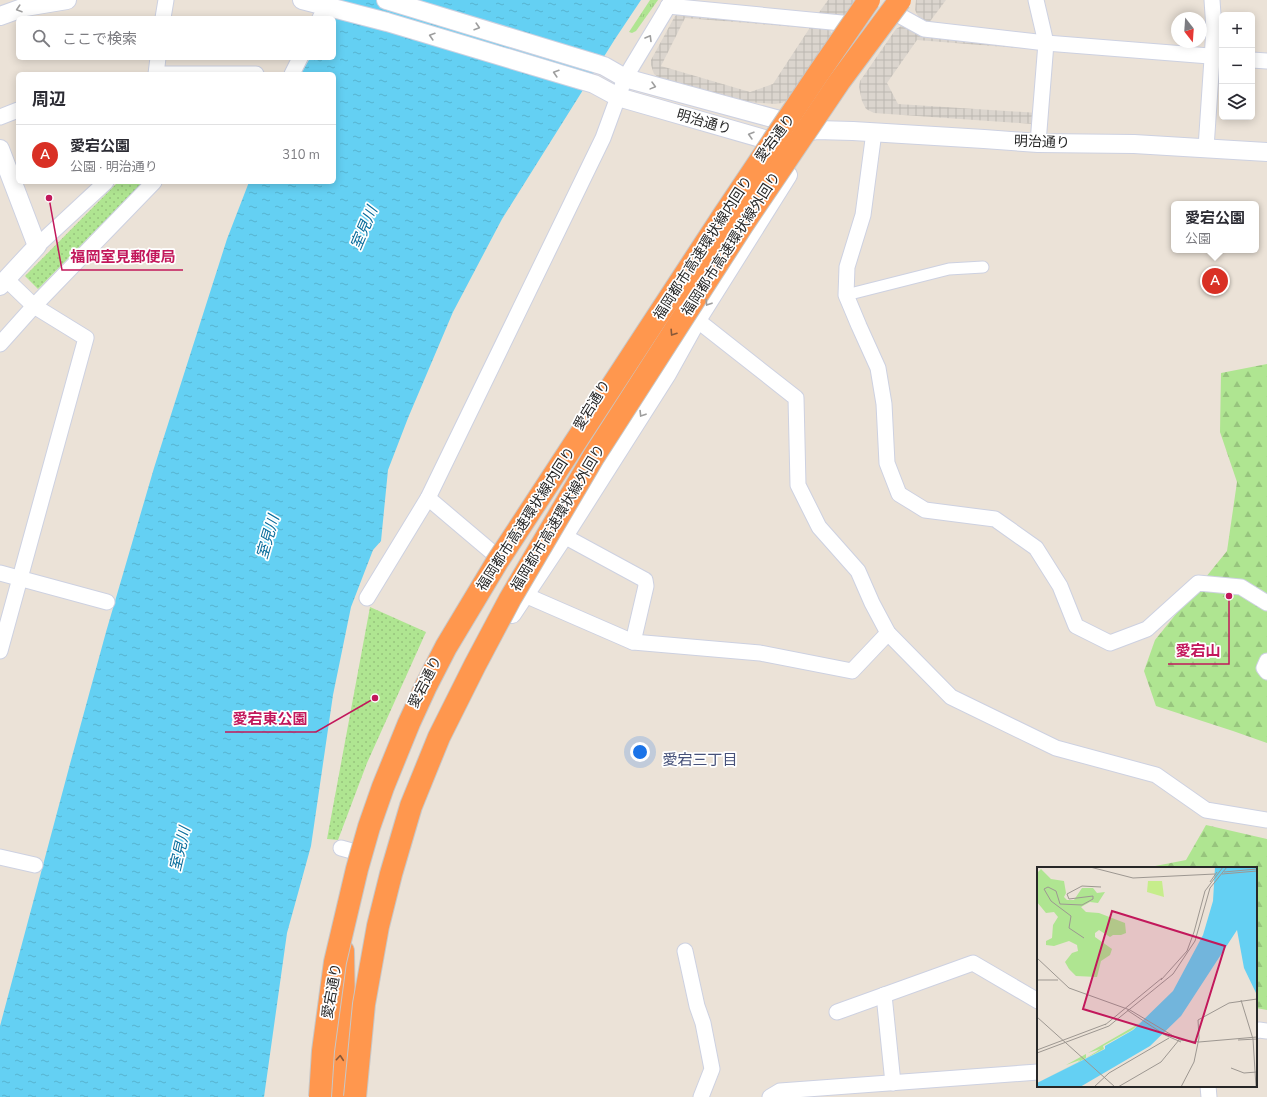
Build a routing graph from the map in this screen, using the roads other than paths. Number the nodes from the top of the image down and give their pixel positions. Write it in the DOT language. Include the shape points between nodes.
graph roads {
  1 [pos="67,0"];
  2 [pos="166,0"];
  3 [pos="302,0"];
  4 [pos="386,0"];
  5 [pos="869,0"];
  6 [pos="1036,0"];
  7 [pos="1212,0"];
  8 [pos="670,3"];
  9 [pos="900,4"];
  10 [pos="324,12"];
  11 [pos="0,16"];
  12 [pos="163,16"];
  13 [pos="852,24"];
  14 [pos="1046,43"];
  15 [pos="1217,57"];
  16 [pos="158,60"];
  17 [pos="299,60"];
  18 [pos="1255,60"];
  19 [pos="1267,61"];
  20 [pos="156,72"];
  21 [pos="293,72"];
  22 [pos="624,78"];
  23 [pos="618,97"];
  24 [pos="16,111"];
  25 [pos="0,117"];
  26 [pos="789,121"];
  27 [pos="816,130"];
  28 [pos="874,132"];
  29 [pos="772,141"];
  30 [pos="1038,143"];
  31 [pos="1206,148"];
  32 [pos="0,149"];
  33 [pos="1267,152"];
  34 [pos="104,184"];
  35 [pos="152,184"];
  36 [pos="37,246"];
  37 [pos="983,267"];
  38 [pos="3,282"];
  39 [pos="846,295"];
  40 [pos="34,306"];
  41 [pos="697,320"];
  42 [pos="0,344"];
  43 [pos="428,498"];
  44 [pos="564,536"];
  45 [pos="493,553"];
  46 [pos="0,573"];
  47 [pos="20,578"];
  48 [pos="525,595"];
  49 [pos="366,598"];
  50 [pos="107,602"];
  51 [pos="1267,603"];
  52 [pos="888,633"];
  53 [pos="633,642"];
  54 [pos="0,651"];
  55 [pos="1267,662"];
  56 [pos="1267,672"];
  57 [pos="1267,820"];
  58 [pos="342,848"];
  59 [pos="360,853"];
  60 [pos="0,857"];
  61 [pos="35,865"];
  62 [pos="342,930"];
  63 [pos="685,951"];
  64 [pos="884,995"];
  65 [pos="1037,1000"];
  66 [pos="836,1012"];
  67 [pos="1257,1031"];
  68 [pos="1267,1031"];
  69 [pos="1037,1072"];
  70 [pos="893,1083"];
  71 [pos="1208,1087"];
  72 [pos="320,1097"];
  73 [pos="337,1097"];
  74 [pos="355,1097"];
  75 [pos="702,1097"];
  76 [pos="770,1097"];
  77 [pos="1209,1097"];
  1 -- 11 [label="street, one-way" via="25,7"];
  2 -- 12 [label="street"];
  3 -- 10 [label="street"];
  4 -- 22 [label="street, 明治通り, one-way" via="604,66"];
  5 -- 13 [label="street, 愛宕通り"];
  5 -- 72 [label="highway, 福岡都市高速環状線内回り, bridge" via="725,213 497,562 446,647 426,686 383,787 357,869 335,962 323,1051"];
  6 -- 14 [label="street"];
  7 -- 15 [label="street"];
  8 -- 13 [label="street"];
  22 -- 8 [label="street, one-way"];
  9 -- 14 [label="street" via="924,29"];
  9 -- 27 [label="street, 愛宕通り"];
  9 -- 74 [label="highway, 福岡都市高速環状線外回り, one-way, bridge" via="839,82 743,224 603,443 510,599 439,737 411,806 378,926 364,1004"];
  23 -- 10 [label="street, 明治通り, one-way" via="594,84 395,25"];
  13 -- 26 [label="street, 愛宕通り"];
  14 -- 15 [label="street"];
  14 -- 30 [label="street"];
  15 -- 31 [label="street"];
  16 -- 20 [label="street"];
  17 -- 21 [label="street"];
  18 -- 19 [label="street"];
  22 -- 23 [label="street"];
  22 -- 26 [label="street, 明治通り, one-way"];
  29 -- 23 [label="street, 明治通り, one-way"];
  23 -- 43 [label="street" via="603,138"];
  24 -- 25 [label="street"];
  26 -- 27 [label="street, 明治通り"];
  26 -- 29 [label="street, 愛宕通り"];
  27 -- 28 [label="street, 明治通り"];
  27 -- 29 [label="street, 明治通り"];
  27 -- 41 [label="street, 愛宕通り, one-way"];
  28 -- 30 [label="street, 明治通り"];
  28 -- 39 [label="street" via="863,214 847,267"];
  29 -- 45 [label="street, 愛宕通り" via="626,350 571,439"];
  30 -- 31 [label="street, 明治通り"];
  31 -- 33 [label="street, 明治通り"];
  32 -- 36 [label="street"];
  34 -- 36 [label="street"];
  35 -- 40 [label="street"];
  36 -- 38 [label="street"];
  37 -- 39 [label="street" via="949,269"];
  38 -- 40 [label="street"];
  39 -- 51 [label="street" via="878,368 884,404 887,463 899,494 925,510 995,518 1036,548 1060,586 1076,626 1110,642 1147,629 1198,583 1241,587"];
  40 -- 42 [label="street"];
  40 -- 47 [label="street" via="86,338"];
  41 -- 44 [label="street, 愛宕通り, one-way" via="667,374"];
  41 -- 52 [label="street" via="796,398 798,485 819,527 858,571"];
  43 -- 45 [label="street"];
  43 -- 49 [label="street"];
  44 -- 48 [label="street, 愛宕通り"];
  44 -- 53 [label="street" via="645,580 646,586"];
  45 -- 59 [label="street, 愛宕通り" via="414,702 384,778"];
  46 -- 47 [label="street"];
  47 -- 50 [label="street"];
  47 -- 54 [label="street"];
  48 -- 53 [label="street"];
  48 -- 74 [label="street, 愛宕通り" via="486,653 450,720 419,788 395,859 374,937"];
  52 -- 53 [label="street" via="852,671 760,654"];
  52 -- 57 [label="street" via="951,697 1056,748 1156,775 1206,810"];
  55 -- 56 [label="street" via="1264,668"];
  58 -- 59 [label="street"];
  59 -- 62 [label="street, 愛宕通り"];
  60 -- 61 [label="street"];
  62 -- 72 [label="street, 愛宕通り" via="326,1019"];
  73 -- 62 [label="highway, one-way" via="344,1015"];
  63 -- 75 [label="street" via="712,1069"];
  64 -- 65 [label="street" via="973,962"];
  64 -- 66 [label="street"];
  64 -- 70 [label="street"];
  67 -- 68 [label="street"];
  69 -- 70 [label="street"];
  70 -- 76 [label="street" via="780,1090"];
  71 -- 77 [label="street"];
}
